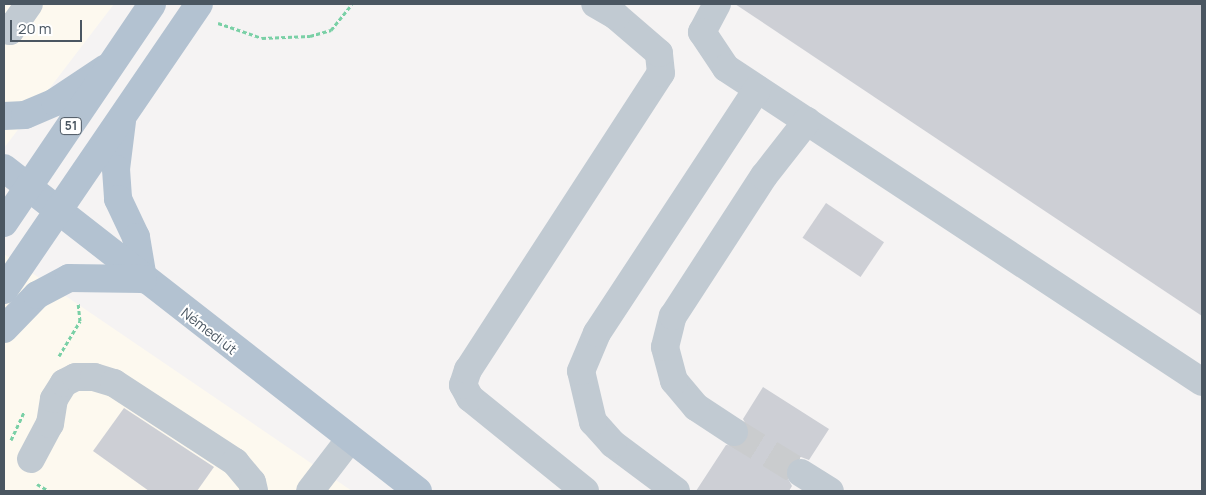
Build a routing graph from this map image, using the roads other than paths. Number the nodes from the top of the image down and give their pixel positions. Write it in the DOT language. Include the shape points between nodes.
graph roads {
  1 [pos="29,4"];
  2 [pos="152,4"];
  3 [pos="596,4"];
  4 [pos="717,4"];
  5 [pos="208,13"];
  6 [pos="4,27"];
  7 [pos="114,63"];
  8 [pos="757,89"];
  9 [pos="4,116"];
  10 [pos="123,116"];
  11 [pos="807,121"];
  12 [pos="4,168"];
  13 [pos="28,188"];
  14 [pos="57,211"];
  15 [pos="4,223"];
  16 [pos="143,280"];
  17 [pos="4,290"];
  18 [pos="4,329"];
  19 [pos="1202,382"];
  20 [pos="734,432"];
  21 [pos="349,440"];
  22 [pos="31,459"];
  23 [pos="801,473"];
  24 [pos="254,491"];
  25 [pos="310,491"];
  26 [pos="418,491"];
  27 [pos="585,491"];
  28 [pos="676,491"];
  29 [pos="830,491"];
  1 -- 6 [label="lane" via="10,31"];
  2 -- 7 [label="main road, 51"];
  3 -- 27 [label="lane" via="616,16 659,53 662,73 468,370 463,384 470,398"];
  4 -- 8 [label="lane" via="702,32 726,68"];
  5 -- 10 [label="main road"];
  7 -- 9 [label="main road" via="55,102 25,115"];
  7 -- 13 [label="main road, 51"];
  8 -- 11 [label="lane"];
  8 -- 28 [label="lane" via="597,333 580,371 592,422 613,444"];
  10 -- 14 [label="main road"];
  10 -- 16 [label="main road" via="116,169 118,199 136,237"];
  11 -- 19 [label="lane"];
  11 -- 20 [label="lane" via="764,176 673,316 664,347 674,381 696,408"];
  12 -- 13 [label="main road, Némedi út"];
  13 -- 14 [label="main road, Némedi út"];
  13 -- 15 [label="main road, 51"];
  14 -- 16 [label="main road, Némedi út"];
  14 -- 17 [label="main road"];
  16 -- 18 [label="main road" via="69,278 37,295"];
  16 -- 21 [label="main road, Némedi út"];
  21 -- 25 [label="lane"];
  21 -- 26 [label="main road, Némedi út"];
  22 -- 24 [label="lane" via="50,424 54,399 64,383 76,377 94,377 114,383 235,462 252,482"];
  23 -- 29 [label="lane"];
}
